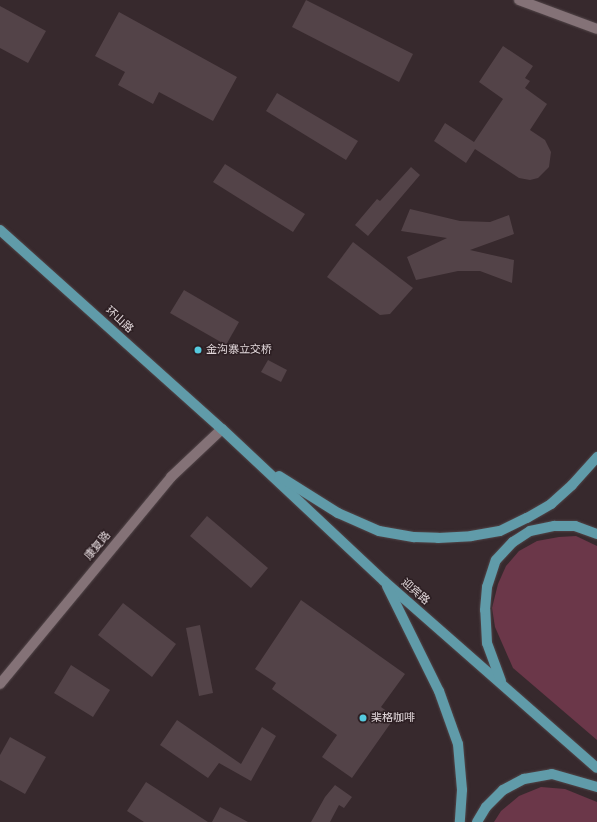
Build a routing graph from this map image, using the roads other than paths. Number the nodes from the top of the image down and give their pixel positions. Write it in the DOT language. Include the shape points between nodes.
graph roads {
  1 [pos="519,0"];
  2 [pos="597,29"];
  3 [pos="0,230"];
  4 [pos="222,429"];
  5 [pos="597,456"];
  6 [pos="260,464"];
  7 [pos="597,534"];
  8 [pos="384,581"];
  9 [pos="501,683"];
  10 [pos="0,684"];
  11 [pos="597,768"];
  12 [pos="597,787"];
  13 [pos="460,822"];
  14 [pos="477,822"];
  1 -- 2 [label="street"];
  3 -- 4 [label="main road, 环山路"];
  4 -- 6 [label="main road, 迎宾路"];
  4 -- 10 [label="street, 康复路" via="171,477"];
  5 -- 6 [label="main road" via="572,485 551,504 526,518 500,531 438,538 380,531 338,513"];
  6 -- 8 [label="main road, 迎宾路"];
  7 -- 9 [label="main road" via="576,526 554,526 530,531 513,542 496,560 487,587 485,610 487,643"];
  8 -- 9 [label="main road, 迎宾路"];
  8 -- 13 [label="main road" via="439,691 458,744 462,790"];
  9 -- 11 [label="main road, 迎宾路"];
  12 -- 14 [label="main road" via="552,774 524,779 503,790 486,807"];
}
